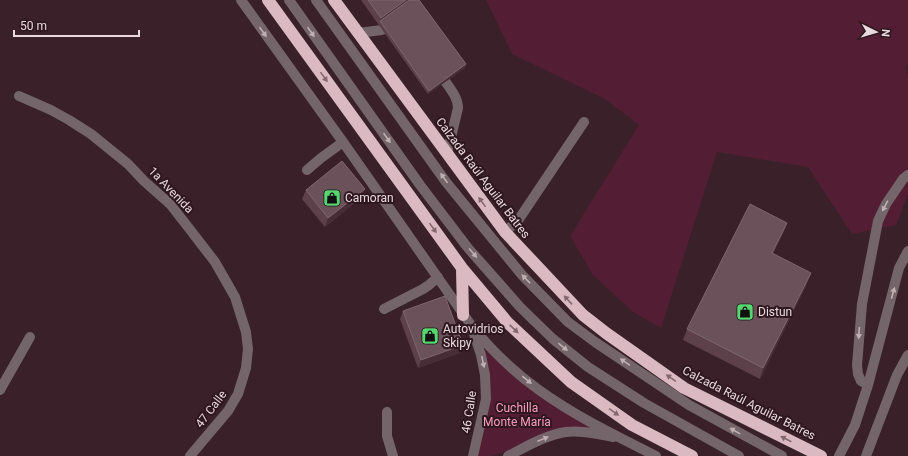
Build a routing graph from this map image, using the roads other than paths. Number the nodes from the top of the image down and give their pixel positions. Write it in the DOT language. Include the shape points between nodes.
graph roads {
  1 [pos="241,0"];
  2 [pos="268,0"];
  3 [pos="289,0"];
  4 [pos="316,0"];
  5 [pos="334,0"];
  6 [pos="382,30"];
  7 [pos="358,33"];
  8 [pos="446,81"];
  9 [pos="19,96"];
  10 [pos="584,122"];
  11 [pos="343,142"];
  12 [pos="447,154"];
  13 [pos="307,170"];
  14 [pos="908,175"];
  15 [pos="505,232"];
  16 [pos="908,251"];
  17 [pos="462,268"];
  18 [pos="438,277"];
  19 [pos="384,309"];
  20 [pos="464,315"];
  21 [pos="471,325"];
  22 [pos="30,337"];
  23 [pos="248,349"];
  24 [pos="908,355"];
  25 [pos="868,385"];
  26 [pos="0,390"];
  27 [pos="387,412"];
  28 [pos="621,438"];
  29 [pos="521,453"];
  30 [pos="190,456"];
  31 [pos="393,456"];
  32 [pos="473,456"];
  33 [pos="508,456"];
  34 [pos="656,456"];
  35 [pos="692,456"];
  36 [pos="739,456"];
  37 [pos="782,456"];
  38 [pos="821,456"];
  39 [pos="839,456"];
  40 [pos="866,456"];
  1 -- 11 [label="street, one-way"];
  2 -- 17 [label="highway, one-way"];
  3 -- 36 [label="street, one-way" via="468,248 520,307 553,339 588,367 644,403"];
  37 -- 4 [label="street, one-way" via="689,405 568,322 522,275 446,182"];
  5 -- 7 [label="highway, Calzada Raúl Aguilar Batres"];
  6 -- 7 [label="street"];
  7 -- 12 [label="highway, Calzada Raúl Aguilar Batres"];
  8 -- 12 [label="street" via="458,103"];
  9 -- 23 [label="street, 1a Avenida" via="51,110 90,134 128,164 170,204 215,262 235,297 246,332"];
  10 -- 15 [label="street" via="520,219"];
  11 -- 13 [label="street"];
  11 -- 18 [label="street"];
  15 -- 12 [label="highway, Calzada Raúl Aguilar Batres, one-way"];
  14 -- 25 [label="street, one-way" via="886,204 878,221 862,304 857,365 858,374"];
  38 -- 15 [label="highway, Calzada Raúl Aguilar Batres, one-way" via="684,388 606,333 583,315"];
  25 -- 16 [label="street, one-way" via="899,268"];
  17 -- 20 [label="highway"];
  17 -- 35 [label="highway, one-way" via="508,323 571,382 632,425"];
  18 -- 19 [label="street" via="423,289"];
  18 -- 20 [label="street"];
  20 -- 21 [label="street"];
  21 -- 28 [label="street, one-way" via="496,354 539,390 564,407"];
  21 -- 32 [label="street, 46 Calle, one-way" via="484,368 486,399"];
  22 -- 26 [label="street"];
  23 -- 30 [label="street, 47 Calle" via="246,368 238,394 228,411"];
  24 -- 40 [label="street" via="897,375"];
  25 -- 39 [label="street" via="855,425"];
  27 -- 31 [label="street" via="387,436"];
  29 -- 28 [label="street, one-way" via="547,437 566,432 585,432"];
  28 -- 34 [label="street"];
  29 -- 33 [label="street"];
}
